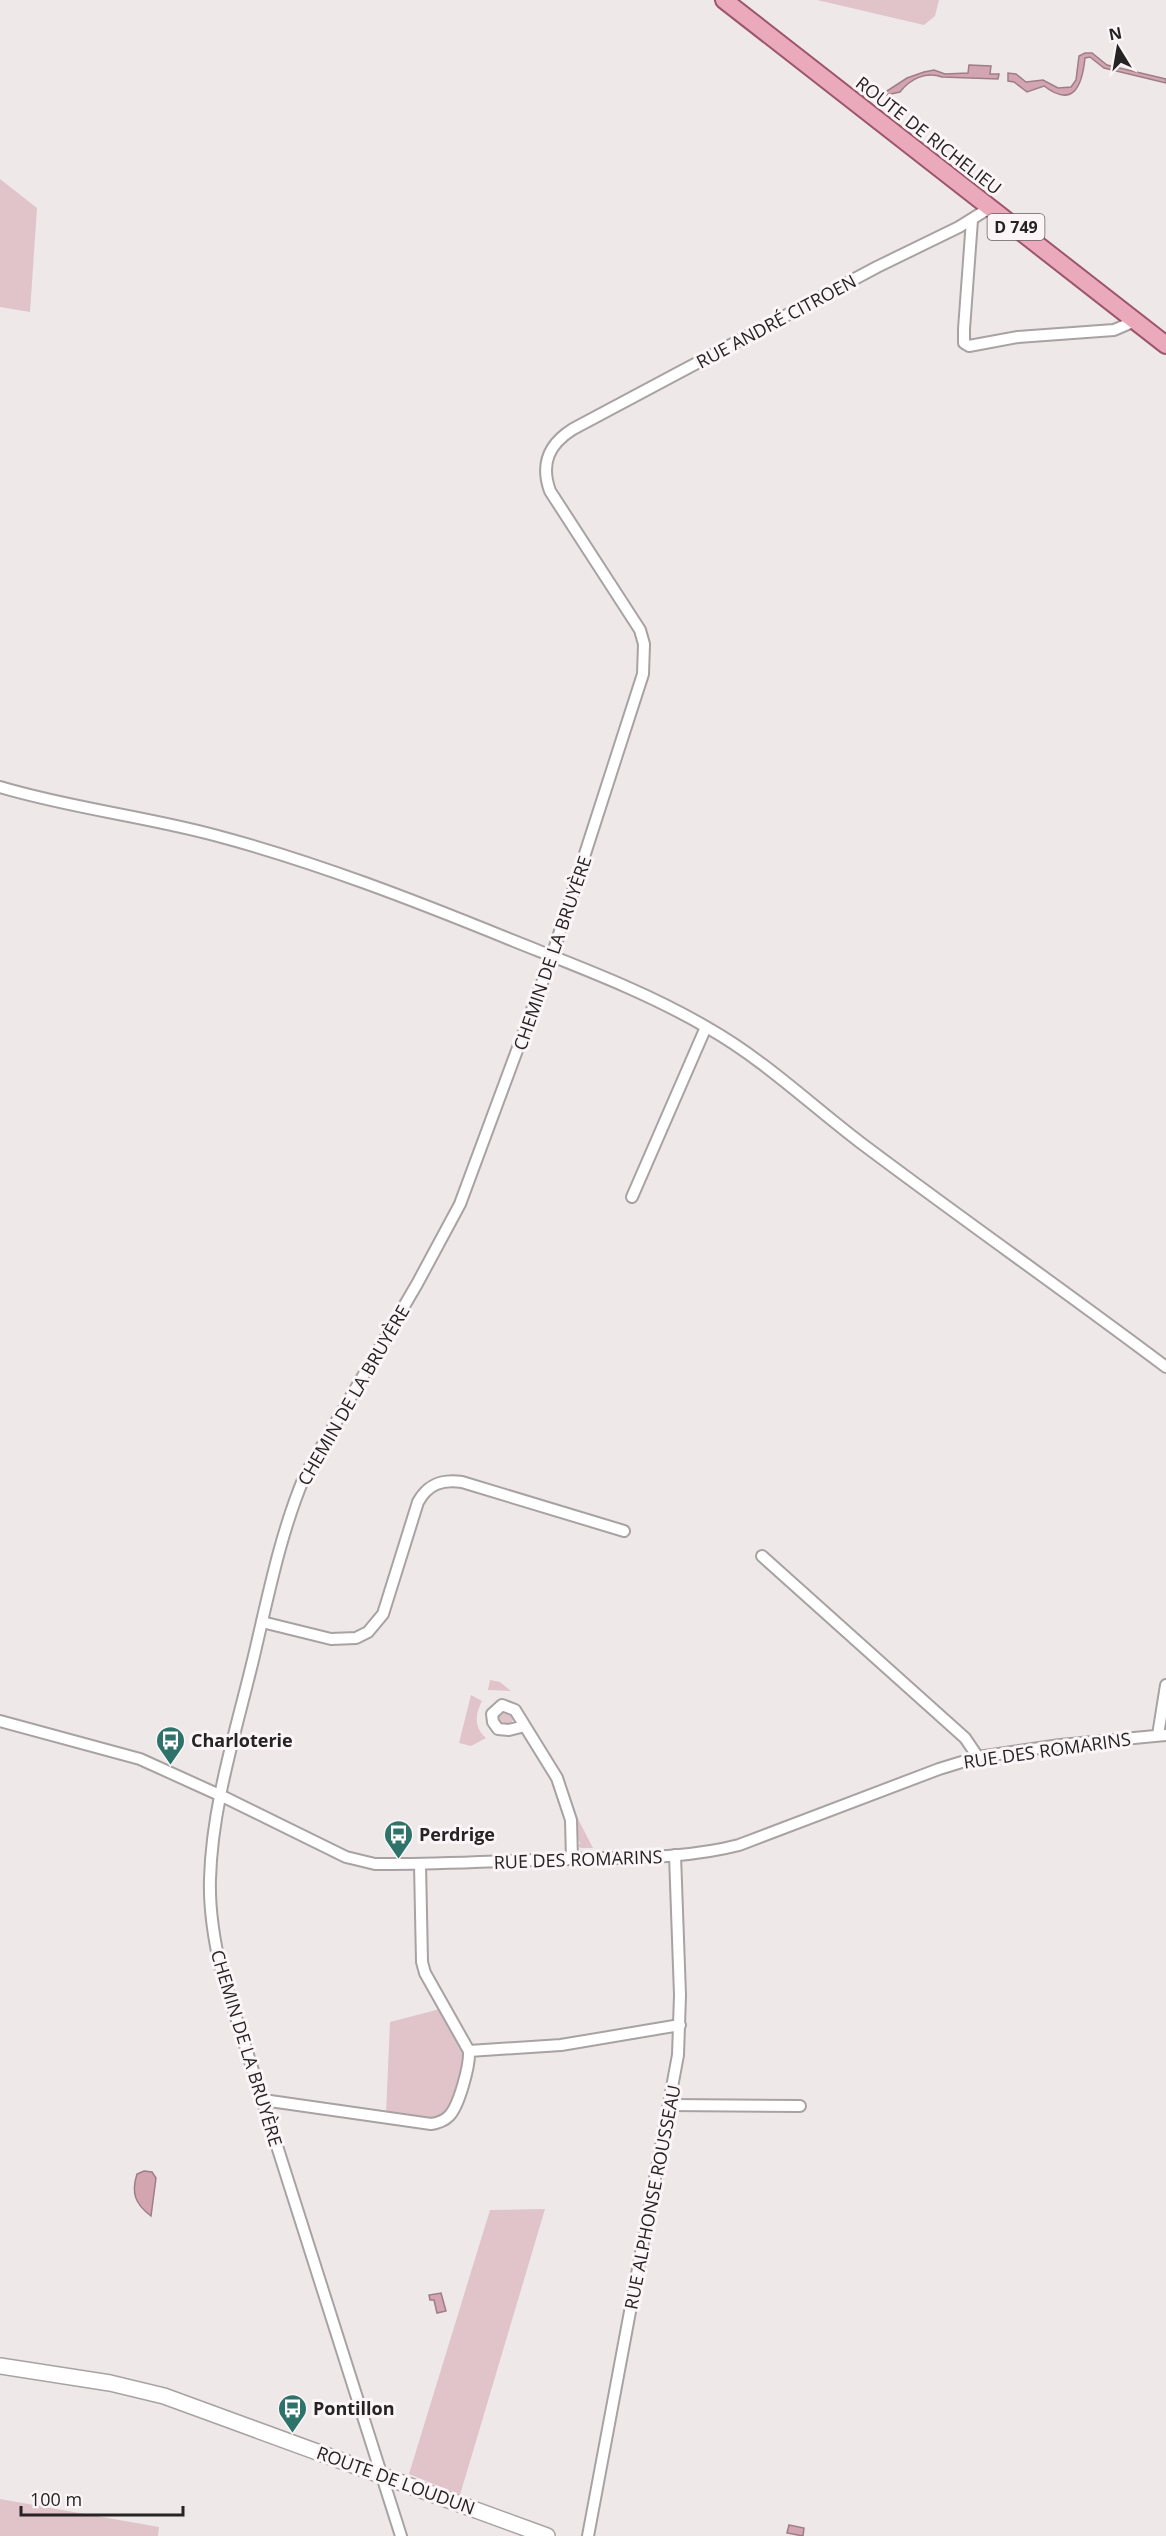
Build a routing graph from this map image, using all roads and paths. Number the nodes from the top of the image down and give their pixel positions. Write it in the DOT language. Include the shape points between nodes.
graph roads {
  1 [pos="724,0"];
  2 [pos="991,207"];
  3 [pos="972,220"];
  4 [pos="1135,321"];
  5 [pos="1166,345"];
  6 [pos="562,436"];
  7 [pos="0,787"];
  8 [pos="552,956"];
  9 [pos="706,1027"];
  10 [pos="632,1197"];
  11 [pos="1166,1367"];
  12 [pos="624,1532"];
  13 [pos="762,1556"];
  14 [pos="262,1622"];
  15 [pos="1166,1685"];
  16 [pos="0,1721"];
  17 [pos="525,1726"];
  18 [pos="1162,1735"];
  19 [pos="978,1757"];
  20 [pos="221,1795"];
  21 [pos="675,1855"];
  22 [pos="572,1859"];
  23 [pos="420,1864"];
  24 [pos="680,2025"];
  25 [pos="470,2050"];
  26 [pos="263,2100"];
  27 [pos="669,2105"];
  28 [pos="800,2106"];
  29 [pos="0,2366"];
  30 [pos="381,2475"];
  31 [pos="401,2536"];
  32 [pos="548,2536"];
  33 [pos="588,2536"];
  1 -- 2 [label="main road, ROUTE DE RICHELIEU / D 749"];
  2 -- 3 [label="street, RUE ANDRÉ CITROEN"];
  2 -- 4 [label="main road, ROUTE DE RICHELIEU / D 749"];
  3 -- 4 [label="street" via="964,343 969,346 1018,337 1114,330"];
  3 -- 6 [label="street, RUE ANDRÉ CITROEN"];
  4 -- 5 [label="main road, ROUTE DE RICHELIEU / D 749"];
  6 -- 8 [label="street, CHEMIN DE LA BRUYÈRE" via="545,463 550,491 633,616 644,644 645,659 630,717"];
  7 -- 8 [label="street" via="259,848 408,899"];
  8 -- 9 [label="street"];
  8 -- 14 [label="street, CHEMIN DE LA BRUYÈRE" via="460,1204 305,1475 288,1519"];
  9 -- 10 [label="street"];
  9 -- 11 [label="street"];
  12 -- 14 [label="street" via="462,1482 443,1481 429,1488 418,1502 383,1614 368,1632 356,1638 337,1639"];
  13 -- 19 [label="street" via="965,1738"];
  14 -- 20 [label="street, CHEMIN DE LA BRUYÈRE"];
  15 -- 18 [label="street"];
  16 -- 20 [label="street, RUE DES ROMARINS" via="125,1754"];
  17 -- 22 [label="street" via="563,1793 570,1820"];
  18 -- 19 [label="street, RUE DES ROMARINS"];
  19 -- 21 [label="street, RUE DES ROMARINS" via="739,1845"];
  20 -- 23 [label="street, RUE DES ROMARINS" via="346,1857 375,1864"];
  20 -- 26 [label="street, CHEMIN DE LA BRUYÈRE" via="210,1863 215,1943"];
  21 -- 22 [label="street, RUE DES ROMARINS"];
  21 -- 24 [label="street, RUE ALPHONSE ROUSSEAU"];
  22 -- 23 [label="street, RUE DES ROMARINS"];
  23 -- 25 [label="street" via="422,1962"];
  24 -- 25 [label="street" via="561,2045"];
  24 -- 27 [label="street, RUE ALPHONSE ROUSSEAU"];
  25 -- 26 [label="street" via="455,2107 447,2118 431,2124"];
  26 -- 30 [label="street, CHEMIN DE LA BRUYÈRE"];
  27 -- 28 [label="street"];
  27 -- 33 [label="street, RUE ALPHONSE ROUSSEAU"];
  29 -- 30 [label="main road, ROUTE DE LOUDUN" via="110,2383 164,2396"];
  30 -- 31 [label="street, CHEMIN DE LA BRUYÈRE"];
  30 -- 32 [label="main road, ROUTE DE LOUDUN"];
}
